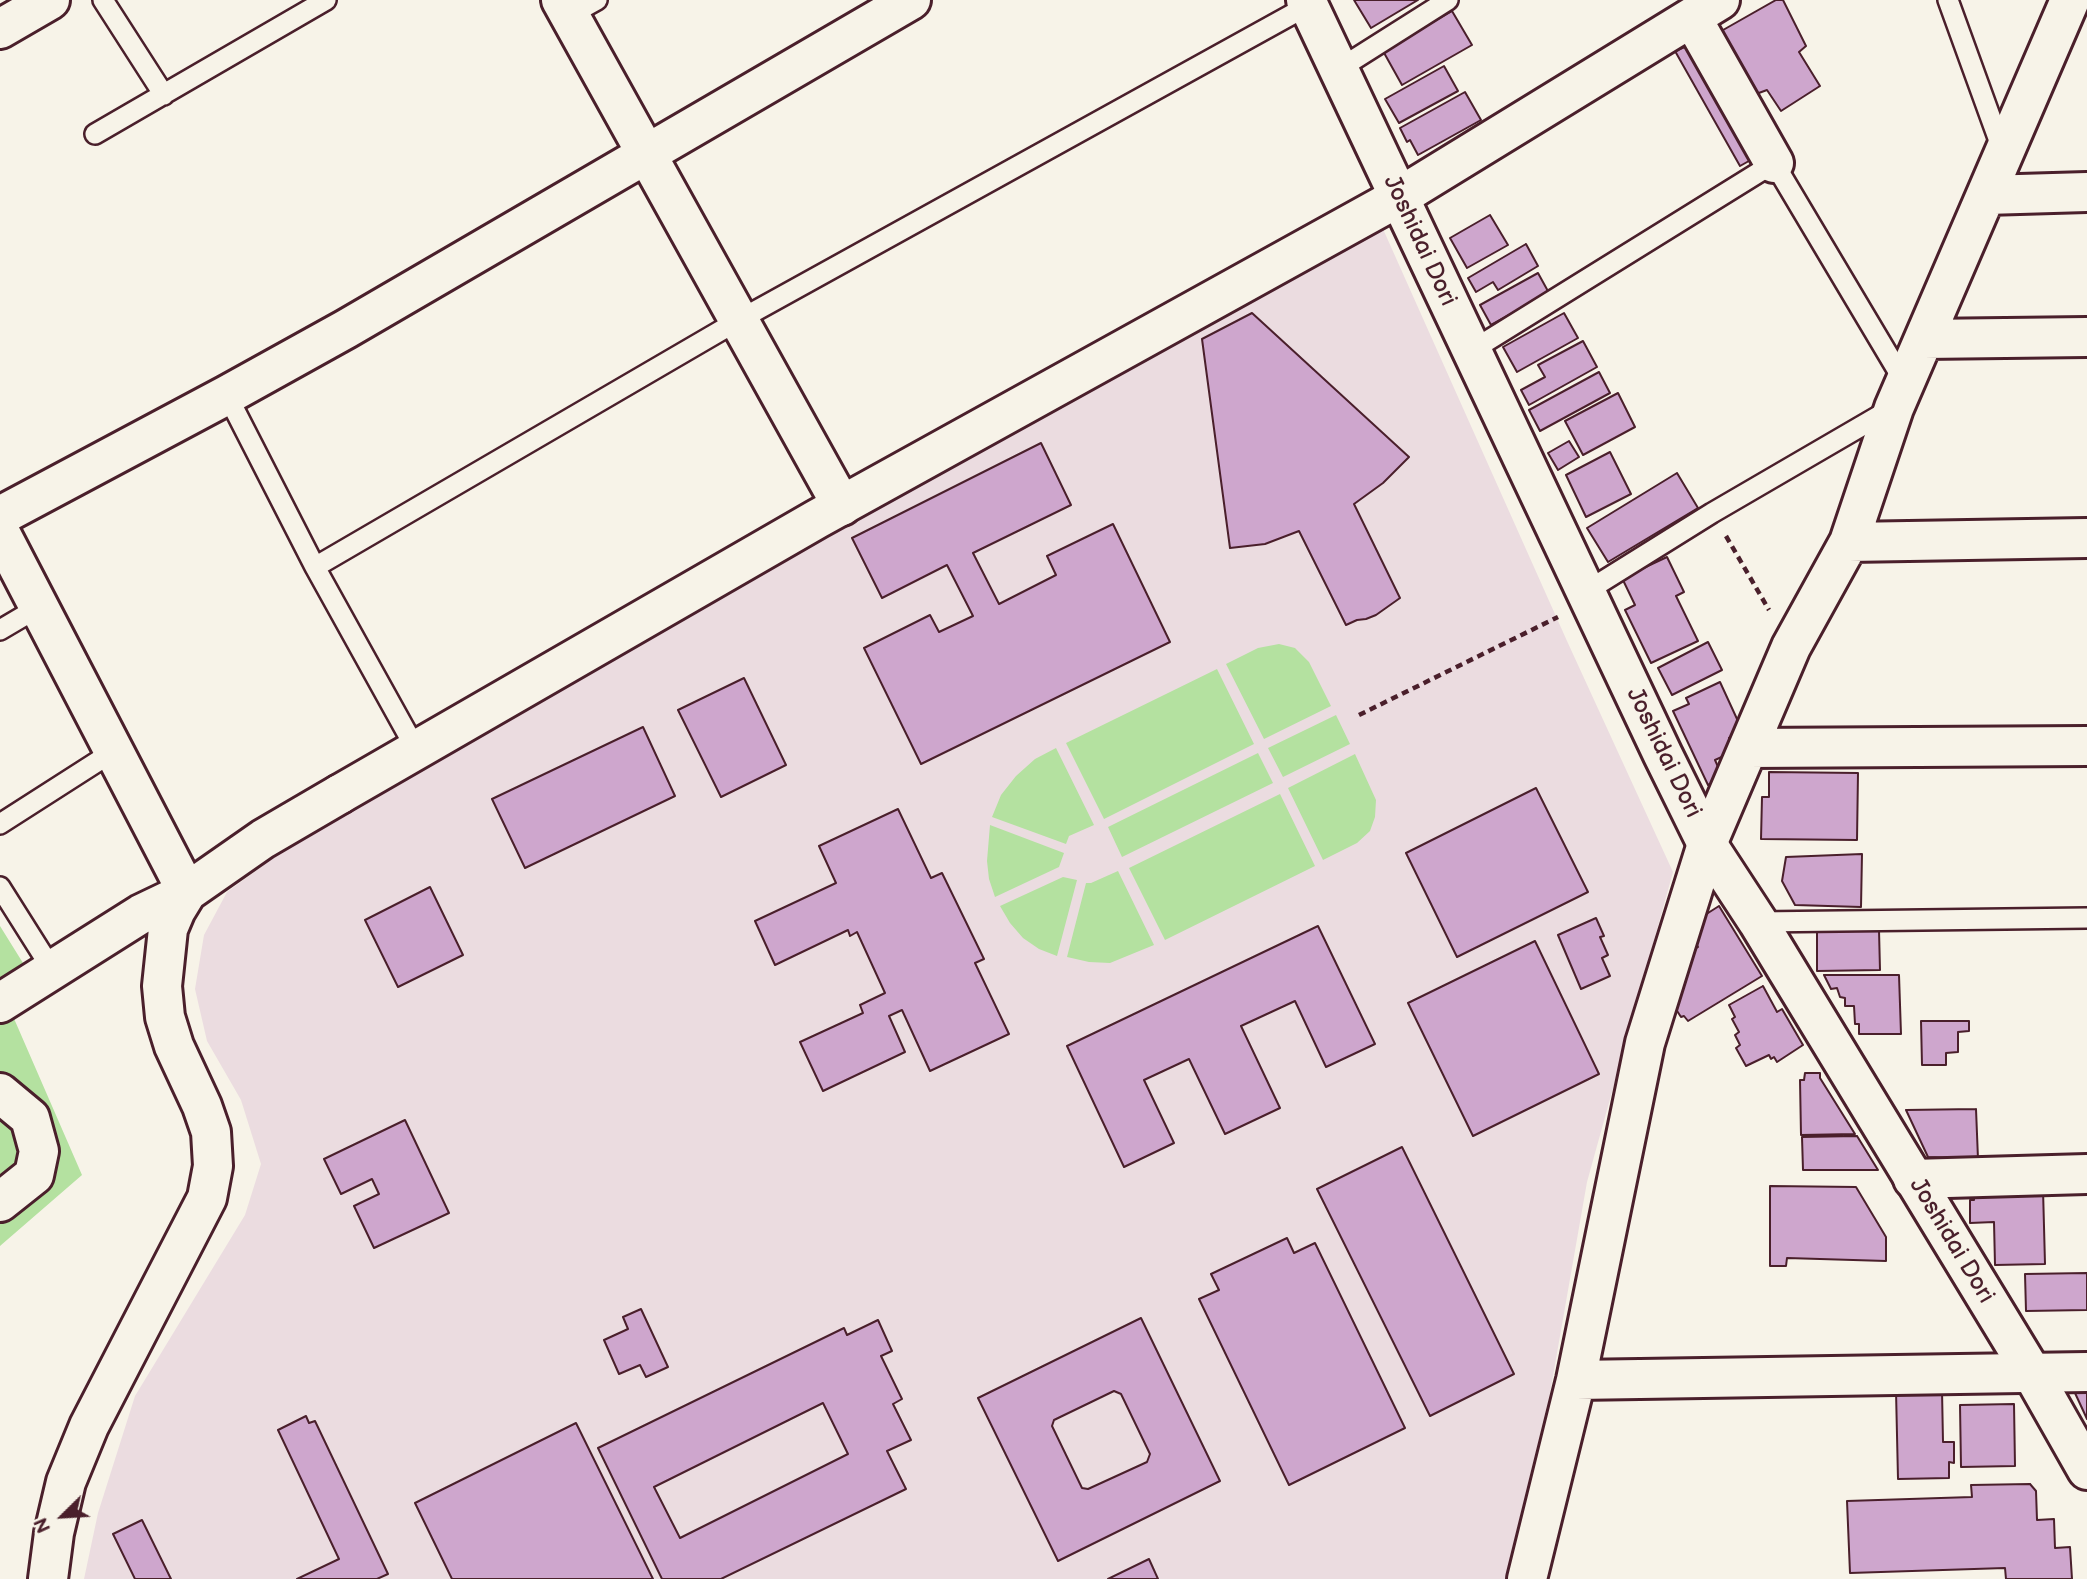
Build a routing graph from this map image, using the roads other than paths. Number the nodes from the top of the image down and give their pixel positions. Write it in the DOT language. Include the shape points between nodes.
graph roads {
  1 [pos="50,0"];
  2 [pos="103,0"];
  3 [pos="326,0"];
  4 [pos="911,0"];
  5 [pos="1448,0"];
  6 [pos="1948,0"];
  7 [pos="2070,0"];
  8 [pos="1307,3"];
  9 [pos="576,5"];
  10 [pos="1706,9"];
  11 [pos="0,29"];
  12 [pos="1339,69"];
  13 [pos="164,95"];
  14 [pos="95,134"];
  15 [pos="2004,153"];
  16 [pos="646,154"];
  17 [pos="1774,163"];
  18 [pos="2087,192"];
  19 [pos="1986,195"];
  20 [pos="1399,197"];
  21 [pos="739,320"];
  22 [pos="2087,337"];
  23 [pos="1924,339"];
  24 [pos="1471,351"];
  25 [pos="227,395"];
  26 [pos="1899,395"];
  27 [pos="842,506"];
  28 [pos="0,516"];
  29 [pos="0,532"];
  30 [pos="2087,538"];
  31 [pos="1849,542"];
  32 [pos="315,567"];
  33 [pos="1576,602"];
  34 [pos="39,607"];
  35 [pos="0,630"];
  36 [pos="2087,746"];
  37 [pos="1748,748"];
  38 [pos="114,751"];
  39 [pos="417,751"];
  40 [pos="0,824"];
  41 [pos="1707,844"];
  42 [pos="0,887"];
  43 [pos="187,892"];
  44 [pos="2087,918"];
  45 [pos="1758,922"];
  46 [pos="53,971"];
  47 [pos="0,1003"];
  48 [pos="0,1093"];
  49 [pos="2087,1174"];
  50 [pos="1913,1179"];
  51 [pos="0,1202"];
  52 [pos="2087,1372"];
  53 [pos="2032,1373"];
  54 [pos="1576,1380"];
  55 [pos="2087,1470"];
  56 [pos="48,1579"];
  57 [pos="1527,1579"];
  1 -- 11 [label="street"];
  2 -- 13 [label="lane"];
  3 -- 13 [label="lane"];
  4 -- 16 [label="street"];
  5 -- 12 [label="lane"];
  6 -- 15 [label="lane"];
  7 -- 15 [label="street"];
  8 -- 12 [label="street, Joshidai Dori"];
  8 -- 21 [label="lane"];
  9 -- 16 [label="street"];
  10 -- 17 [label="street"];
  10 -- 20 [label="street"];
  12 -- 20 [label="street, Joshidai Dori"];
  13 -- 14 [label="lane"];
  15 -- 19 [label="street"];
  16 -- 21 [label="street"];
  16 -- 25 [label="street"];
  17 -- 24 [label="lane"];
  17 -- 26 [label="lane"];
  18 -- 19 [label="street"];
  19 -- 23 [label="street"];
  20 -- 24 [label="street, Joshidai Dori"];
  20 -- 27 [label="street"];
  21 -- 27 [label="street"];
  21 -- 32 [label="lane"];
  22 -- 23 [label="street"];
  23 -- 26 [label="street"];
  24 -- 33 [label="street, Joshidai Dori"];
  25 -- 28 [label="street"];
  25 -- 32 [label="lane"];
  26 -- 31 [label="street"];
  26 -- 33 [label="lane"];
  27 -- 39 [label="street"];
  29 -- 34 [label="street"];
  30 -- 31 [label="street"];
  31 -- 37 [label="street" via="1791,647"];
  32 -- 39 [label="lane"];
  33 -- 41 [label="street, Joshidai Dori" via="1663,755"];
  34 -- 35 [label="lane"];
  34 -- 38 [label="street"];
  36 -- 37 [label="street"];
  37 -- 41 [label="street"];
  38 -- 40 [label="lane"];
  38 -- 43 [label="street"];
  39 -- 43 [label="street" via="263,839"];
  41 -- 45 [label="street, Joshidai Dori"];
  41 -- 54 [label="street" via="1645,1043"];
  42 -- 46 [label="lane"];
  43 -- 46 [label="street" via="141,915"];
  43 -- 56 [label="street" via="168,929 162,986 171,1037 211,1132 213,1166 207,1198 89,1426 66,1482"];
  44 -- 45 [label="lane"];
  45 -- 50 [label="street, Joshidai Dori"];
  46 -- 47 [label="street"];
  48 -- 51 [label="street" via="30,1118 39,1152 34,1175"];
  49 -- 50 [label="street"];
  50 -- 53 [label="street, Joshidai Dori"];
  52 -- 53 [label="street"];
  53 -- 54 [label="street"];
  53 -- 55 [label="street, Joshidai Dori"];
  54 -- 57 [label="street"];
}
